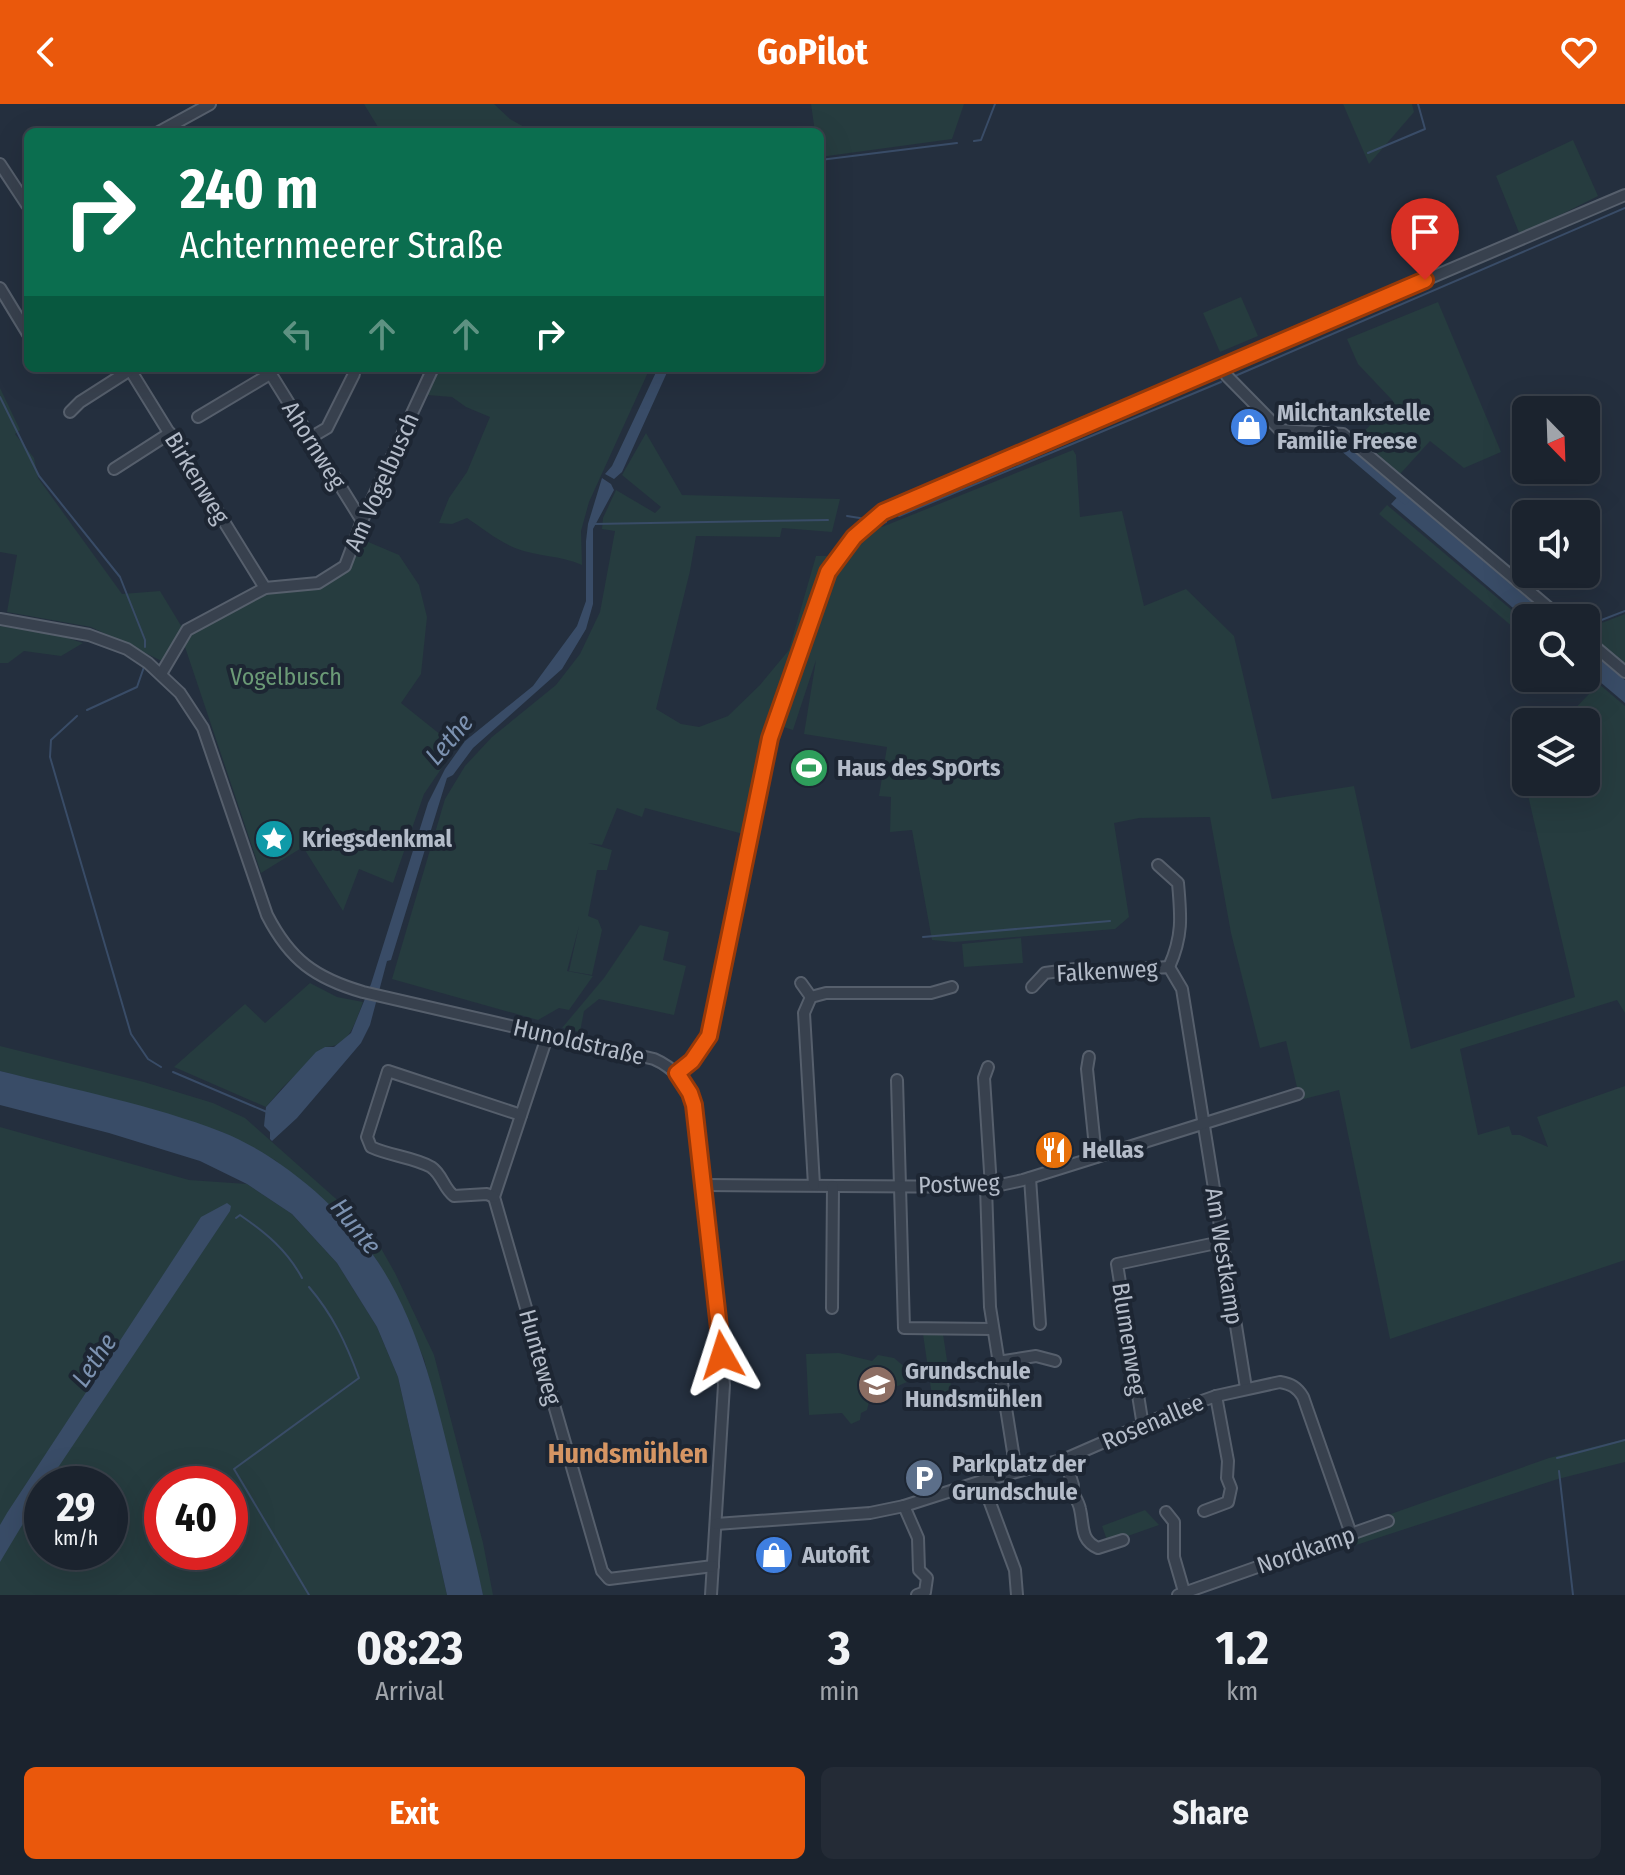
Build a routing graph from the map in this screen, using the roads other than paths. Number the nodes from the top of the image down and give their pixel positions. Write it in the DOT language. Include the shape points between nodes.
graph roads {
  1 [pos="210,104"];
  2 [pos="166,128"];
  3 [pos="0,164"];
  4 [pos="1625,195"];
  5 [pos="24,199"];
  6 [pos="0,288"];
  7 [pos="24,327"];
  8 [pos="1222,366"];
  9 [pos="125,372"];
  10 [pos="131,372"];
  11 [pos="266,372"];
  12 [pos="269,372"];
  13 [pos="431,372"];
  14 [pos="354,374"];
  15 [pos="70,412"];
  16 [pos="198,417"];
  17 [pos="170,433"];
  18 [pos="310,438"];
  19 [pos="114,469"];
  20 [pos="362,521"];
  21 [pos="265,588"];
  22 [pos="1544,604"];
  23 [pos="0,619"];
  24 [pos="1600,651"];
  25 [pos="1625,672"];
  26 [pos="161,674"];
  27 [pos="1158,865"];
  28 [pos="1169,967"];
  29 [pos="801,983"];
  30 [pos="952,987"];
  31 [pos="1032,987"];
  32 [pos="811,997"];
  33 [pos="548,1034"];
  34 [pos="1089,1057"];
  35 [pos="988,1067"];
  36 [pos="677,1073"];
  37 [pos="897,1080"];
  38 [pos="1298,1094"];
  39 [pos="521,1115"];
  40 [pos="1202,1124"];
  41 [pos="1096,1157"];
  42 [pos="1030,1178"];
  43 [pos="704,1185"];
  44 [pos="814,1185"];
  45 [pos="833,1186"];
  46 [pos="899,1186"];
  47 [pos="988,1187"];
  48 [pos="494,1197"];
  49 [pos="1221,1242"];
  50 [pos="832,1308"];
  51 [pos="1040,1324"];
  52 [pos="992,1329"];
  53 [pos="1055,1361"];
  54 [pos="998,1362"];
  55 [pos="1246,1388"];
  56 [pos="1216,1396"];
  57 [pos="1143,1426"];
  58 [pos="1065,1459"];
  59 [pos="1016,1471"];
  60 [pos="982,1481"];
  61 [pos="904,1506"];
  62 [pos="1204,1511"];
  63 [pos="1166,1512"];
  64 [pos="1388,1521"];
  65 [pos="716,1524"];
  66 [pos="1351,1534"];
  67 [pos="1123,1540"];
  68 [pos="713,1566"];
  69 [pos="1182,1594"];
  70 [pos="711,1595"];
  71 [pos="917,1595"];
  72 [pos="1017,1595"];
  1 -- 2 [label="street"];
  3 -- 5 [label="street"];
  4 -- 8 [label="street"];
  6 -- 7 [label="street"];
  8 -- 22 [label="street" via="1280,430 1343,434"];
  8 -- 36 [label="street" via="883,512 833,563 770,738 709,1036"];
  9 -- 15 [label="street"];
  10 -- 17 [label="street, Birkenweg"];
  11 -- 16 [label="street"];
  12 -- 18 [label="street, Ahornweg"];
  13 -- 20 [label="street, Am Vogelbusch"];
  14 -- 18 [label="street" via="327,428"];
  17 -- 19 [label="street"];
  17 -- 21 [label="street, Birkenweg"];
  18 -- 20 [label="street, Ahornweg"];
  20 -- 21 [label="street, Am Vogelbusch" via="345,566 318,583"];
  21 -- 26 [label="street, Am Vogelbusch" via="187,630"];
  23 -- 26 [label="street, Hunoldstraße" via="89,635 127,649"];
  24 -- 25 [label="street"];
  26 -- 33 [label="street, Hunoldstraße" via="203,728 258,894 280,940 303,965 363,992"];
  27 -- 28 [label="street" via="1178,883 1182,924"];
  28 -- 31 [label="street, Falkenweg" via="1045,973"];
  28 -- 40 [label="street, Falkenweg" via="1182,989"];
  29 -- 32 [label="street"];
  30 -- 32 [label="street" via="931,993"];
  32 -- 44 [label="street" via="804,1013"];
  33 -- 36 [label="street, Hunoldstraße" via="654,1059"];
  33 -- 39 [label="street"];
  34 -- 41 [label="street"];
  35 -- 47 [label="street"];
  36 -- 43 [label="street, Hunoldstraße" via="694,1105"];
  37 -- 46 [label="street"];
  38 -- 40 [label="street, Postweg"];
  39 -- 48 [label="street"];
  39 -- 48 [label="street" via="388,1071 367,1137 371,1147 433,1168 454,1196"];
  40 -- 41 [label="street, Postweg"];
  40 -- 49 [label="street, Am Westkamp"];
  41 -- 42 [label="street, Postweg"];
  42 -- 47 [label="street, Postweg"];
  42 -- 51 [label="street"];
  43 -- 44 [label="street, Postweg"];
  43 -- 65 [label="street, Hunoldstraße" via="724,1385"];
  44 -- 45 [label="street, Postweg"];
  45 -- 46 [label="street, Postweg"];
  45 -- 50 [label="street"];
  46 -- 47 [label="street, Postweg"];
  46 -- 52 [label="street" via="904,1328"];
  47 -- 52 [label="street"];
  48 -- 68 [label="street, Hunteweg" via="602,1571 609,1579"];
  49 -- 55 [label="street, Am Westkamp"];
  49 -- 57 [label="street, Blumenweg" via="1117,1264"];
  52 -- 54 [label="street"];
  53 -- 54 [label="street" via="1036,1356"];
  54 -- 59 [label="street"];
  55 -- 56 [label="street, Rosenallee"];
  55 -- 66 [label="street, Rosenallee" via="1280,1382 1298,1389"];
  56 -- 57 [label="street, Rosenallee"];
  56 -- 62 [label="street" via="1231,1488 1228,1502"];
  57 -- 58 [label="street, Rosenallee"];
  58 -- 59 [label="street, Rosenallee"];
  58 -- 67 [label="street" via="1089,1544 1098,1548"];
  59 -- 60 [label="street, Rosenallee"];
  60 -- 61 [label="street, Rosenallee"];
  60 -- 72 [label="street" via="1015,1570"];
  61 -- 65 [label="street, Rosenallee"];
  61 -- 71 [label="street" via="918,1538 919,1570 927,1578 925,1592"];
  63 -- 69 [label="street" via="1174,1522"];
  64 -- 66 [label="street, Nordkamp"];
  65 -- 68 [label="street, Hunoldstraße"];
  66 -- 69 [label="street, Nordkamp"];
  68 -- 70 [label="street, Hunoldstraße"];
}
